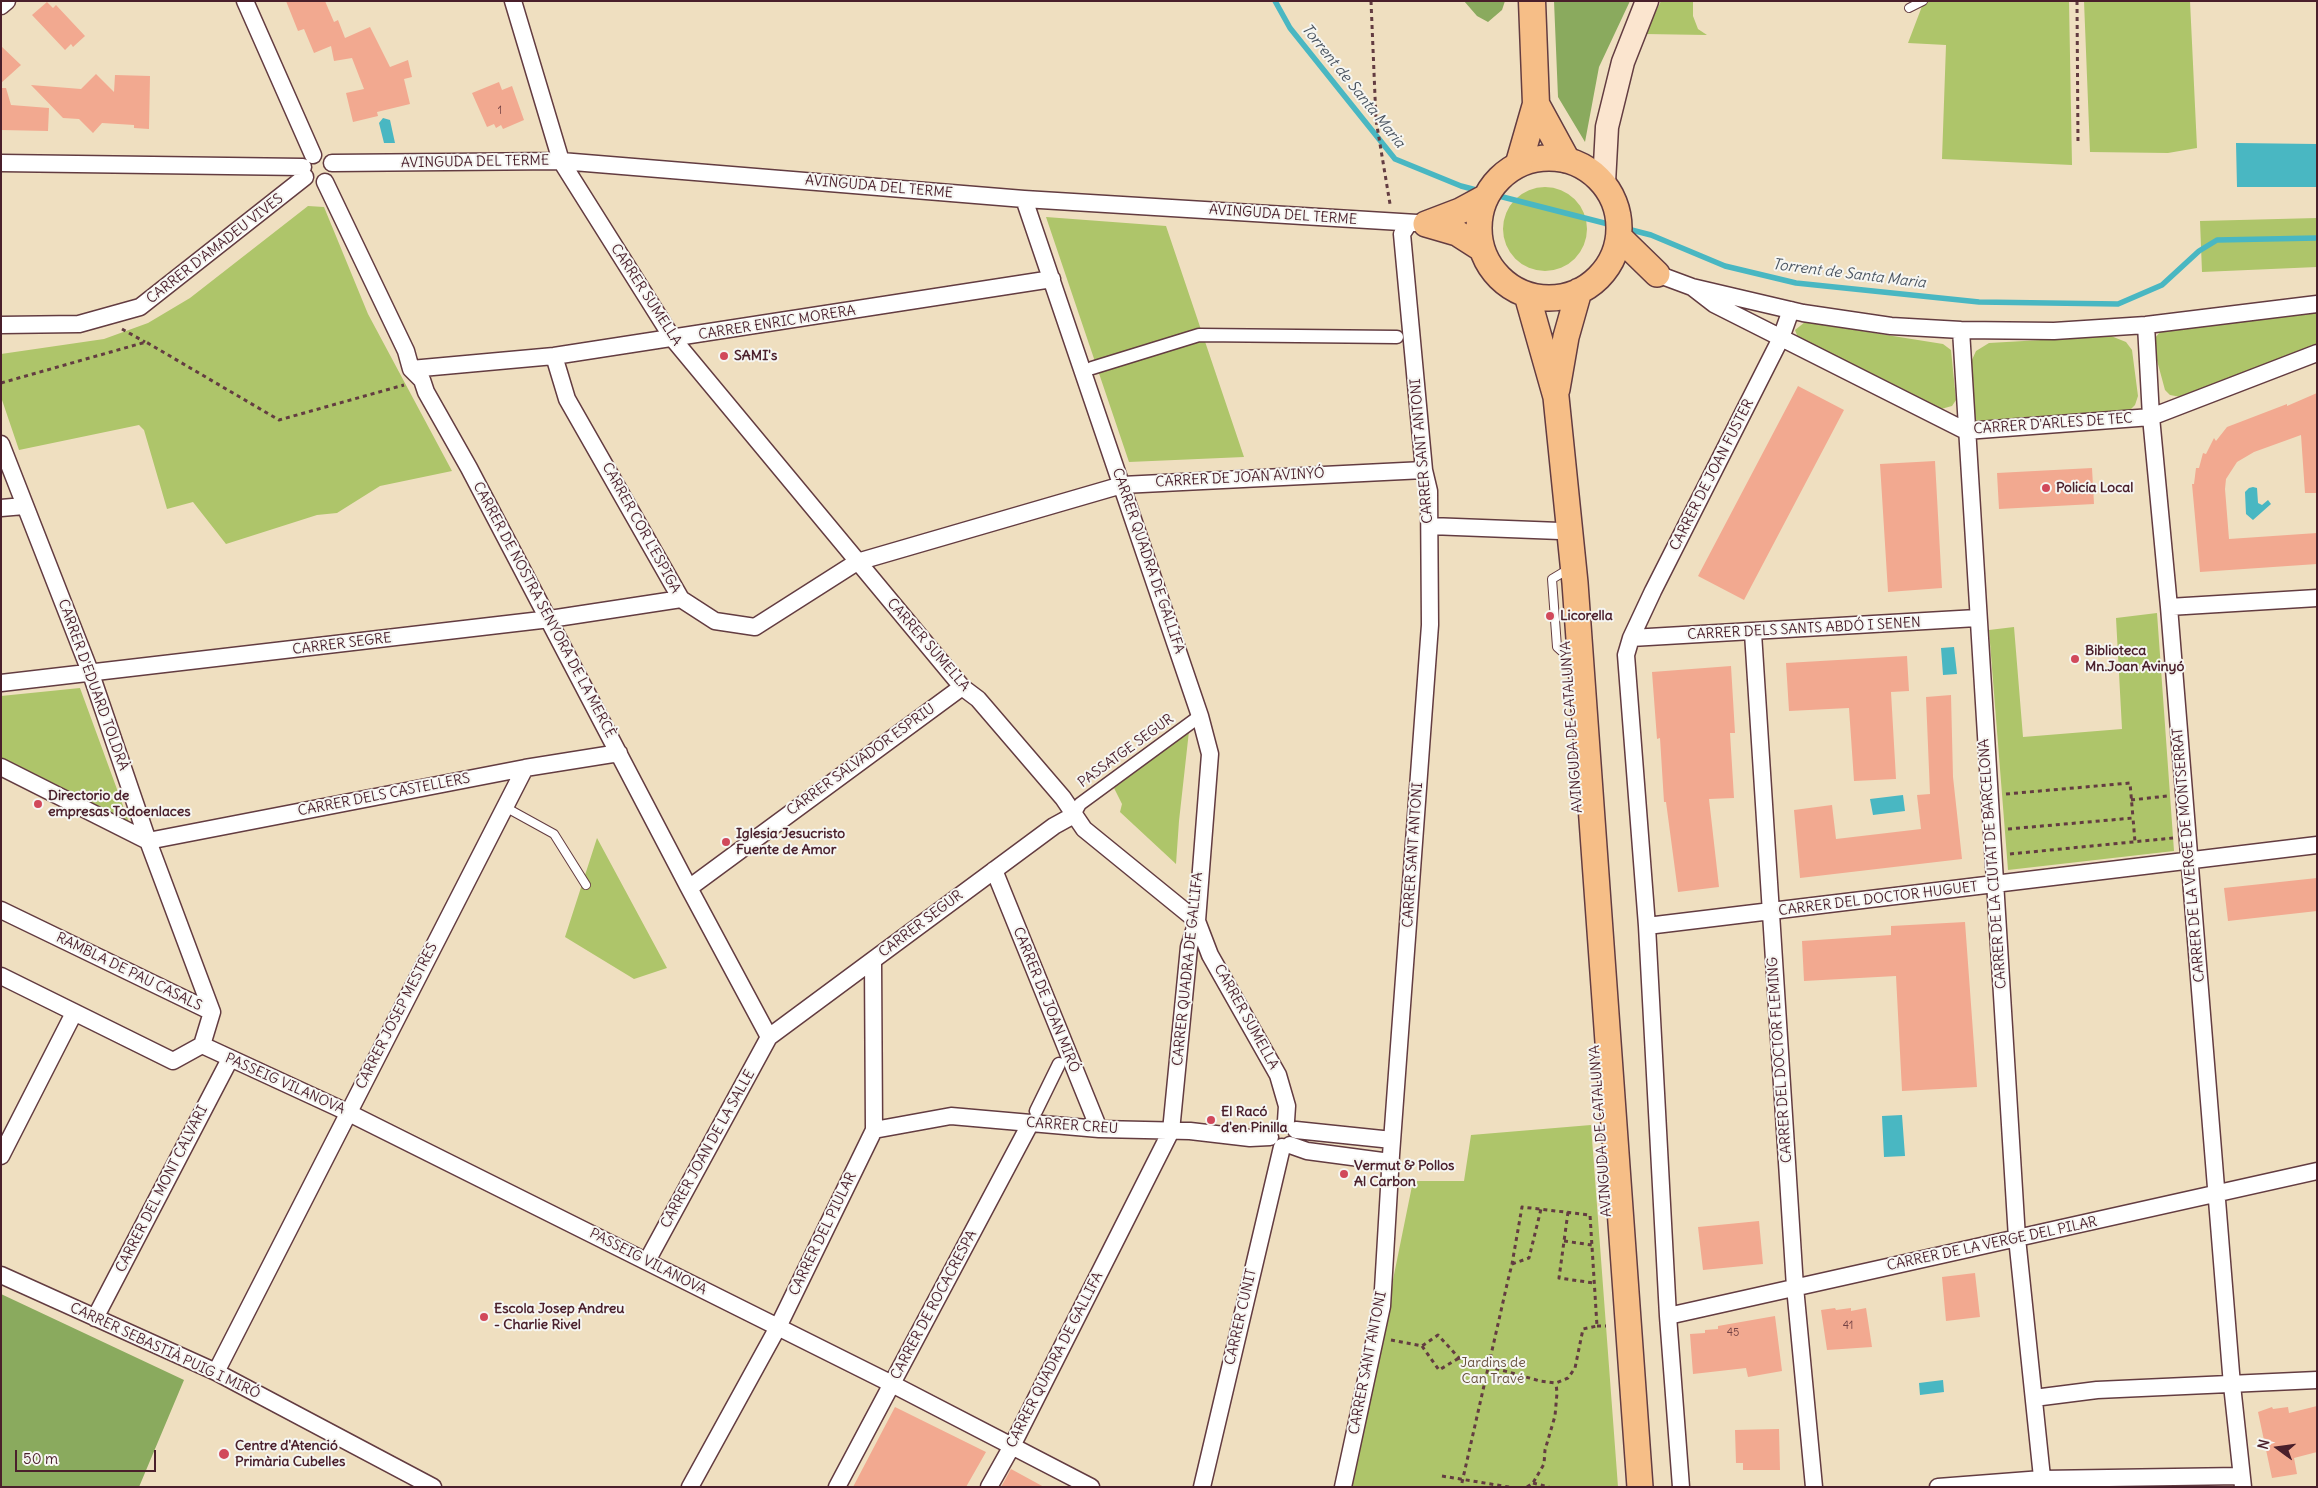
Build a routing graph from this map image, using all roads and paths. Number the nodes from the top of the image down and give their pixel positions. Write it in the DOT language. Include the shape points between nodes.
graph roads {
  1 [pos="7,1"];
  2 [pos="245,1"];
  3 [pos="513,1"];
  4 [pos="1371,1"];
  5 [pos="1532,1"];
  6 [pos="1647,1"];
  7 [pos="1924,1"];
  8 [pos="2077,1"];
  9 [pos="1,6"];
  10 [pos="1909,8"];
  11 [pos="1536,104"];
  12 [pos="2078,144"];
  13 [pos="1566,159"];
  14 [pos="561,161"];
  15 [pos="1,163"];
  16 [pos="332,163"];
  17 [pos="1519,163"];
  18 [pos="307,166"];
  19 [pos="325,182"];
  20 [pos="1604,183"];
  21 [pos="1488,193"];
  22 [pos="1024,198"];
  23 [pos="1409,223"];
  24 [pos="1619,228"];
  25 [pos="1482,249"];
  26 [pos="1606,269"];
  27 [pos="1657,274"];
  28 [pos="1052,279"];
  29 [pos="1692,287"];
  30 [pos="1579,291"];
  31 [pos="1527,294"];
  32 [pos="2317,304"];
  33 [pos="1792,310"];
  34 [pos="1,325"];
  35 [pos="2146,325"];
  36 [pos="119,327"];
  37 [pos="1961,330"];
  38 [pos="1397,337"];
  39 [pos="1781,338"];
  40 [pos="673,339"];
  41 [pos="146,342"];
  42 [pos="2317,353"];
  43 [pos="554,356"];
  44 [pos="1092,368"];
  45 [pos="410,376"];
  46 [pos="1,383"];
  47 [pos="1556,397"];
  48 [pos="2151,417"];
  49 [pos="1966,430"];
  50 [pos="1560,443"];
  51 [pos="1,444"];
  52 [pos="1424,470"];
  53 [pos="1122,485"];
  54 [pos="24,506"];
  55 [pos="1,508"];
  56 [pos="1430,526"];
  57 [pos="1560,531"];
  58 [pos="857,562"];
  59 [pos="2317,598"];
  60 [pos="681,599"];
  61 [pos="2169,607"];
  62 [pos="1977,618"];
  63 [pos="550,620"];
  64 [pos="1753,633"];
  65 [pos="1631,638"];
  66 [pos="91,674"];
  67 [pos="1,683"];
  68 [pos="962,687"];
  69 [pos="1200,716"];
  70 [pos="619,753"];
  71 [pos="1,766"];
  72 [pos="525,768"];
  73 [pos="2001,794"];
  74 [pos="2170,796"];
  75 [pos="2131,800"];
  76 [pos="505,807"];
  77 [pos="1074,815"];
  78 [pos="2133,818"];
  79 [pos="2004,830"];
  80 [pos="2176,838"];
  81 [pos="148,841"];
  82 [pos="2135,842"];
  83 [pos="2317,845"];
  84 [pos="2006,854"];
  85 [pos="2189,862"];
  86 [pos="994,870"];
  87 [pos="586,884"];
  88 [pos="1994,885"];
  89 [pos="689,888"];
  90 [pos="1,910"];
  91 [pos="1771,911"];
  92 [pos="1197,921"];
  93 [pos="1647,926"];
  94 [pos="873,960"];
  95 [pos="1,976"];
  96 [pos="212,1012"];
  97 [pos="74,1013"];
  98 [pos="769,1036"];
  99 [pos="202,1046"];
  100 [pos="230,1059"];
  101 [pos="1059,1064"];
  102 [pos="347,1112"];
  103 [pos="1033,1117"];
  104 [pos="1099,1129"];
  105 [pos="874,1130"];
  106 [pos="1171,1131"];
  107 [pos="1285,1136"];
  108 [pos="1392,1140"];
  109 [pos="1,1156"];
  110 [pos="1390,1162"];
  111 [pos="2317,1172"];
  112 [pos="2218,1194"];
  113 [pos="1540,1209"];
  114 [pos="1568,1212"];
  115 [pos="2017,1238"];
  116 [pos="1564,1242"];
  117 [pos="1592,1245"];
  118 [pos="647,1261"];
  119 [pos="1512,1264"];
  120 [pos="1,1275"];
  121 [pos="1594,1283"];
  122 [pos="1795,1288"];
  123 [pos="1668,1316"];
  124 [pos="95,1318"];
  125 [pos="1597,1326"];
  126 [pos="1606,1326"];
  127 [pos="778,1327"];
  128 [pos="1383,1338"];
  129 [pos="1422,1346"];
  130 [pos="1459,1358"];
  131 [pos="216,1372"];
  132 [pos="2317,1380"];
  133 [pos="1556,1383"];
  134 [pos="892,1384"];
  135 [pos="2232,1385"];
  136 [pos="2034,1398"];
  137 [pos="1012,1446"];
  138 [pos="1442,1476"];
  139 [pos="2242,1482"];
  140 [pos="1533,1483"];
  141 [pos="2043,1483"];
  142 [pos="433,1487"];
  143 [pos="690,1487"];
  144 [pos="837,1487"];
  145 [pos="988,1487"];
  146 [pos="1091,1487"];
  147 [pos="1202,1487"];
  148 [pos="1343,1487"];
  149 [pos="1461,1487"];
  150 [pos="1509,1487"];
  151 [pos="1527,1487"];
  152 [pos="1549,1487"];
  153 [pos="1627,1487"];
  154 [pos="1640,1487"];
  155 [pos="1681,1487"];
  156 [pos="1814,1487"];
  157 [pos="1938,1487"];
  1 -- 9 [label="street"];
  2 -- 18 [label="street"];
  3 -- 14 [label="street, CARRER SUMELLA"];
  4 -- 23 [label="path" via="1376,120"];
  5 -- 11 [label="highway"];
  6 -- 20 [label="main road" via="1623,62 1607,127"];
  7 -- 10 [label="lane"];
  8 -- 12 [label="path"];
  11 -- 13 [label="highway"];
  11 -- 17 [label="highway"];
  13 -- 17 [label="main road" via="1542,157"];
  13 -- 20 [label="main road" via="1586,168"];
  14 -- 16 [label="street, AVINGUDA DEL TERME"];
  14 -- 22 [label="street, AVINGUDA DEL TERME"];
  14 -- 40 [label="street, CARRER SUMELLA"];
  15 -- 18 [label="street"];
  16 -- 18 [label="street" via="320,154"];
  16 -- 19 [label="street" via="332,174"];
  17 -- 21 [label="main road" via="1503,174"];
  18 -- 19 [label="street" via="312,183"];
  18 -- 34 [label="street, CARRER D'AMADEU VIVES" via="140,307 79,324"];
  19 -- 45 [label="street, CARRER DE NOSTRA SENYORA DE LA MERCÈ" via="406,350"];
  20 -- 24 [label="main road" via="1614,199"];
  21 -- 23 [label="main road" via="1460,211"];
  21 -- 25 [label="main road" via="1481,208"];
  22 -- 23 [label="street, AVINGUDA DEL TERME"];
  22 -- 28 [label="street, CARRER QUADRA DE GALLIFA"];
  23 -- 25 [label="main road" via="1457,233"];
  23 -- 52 [label="street, CARRER SANT ANTONI" via="1402,234"];
  24 -- 26 [label="main road" via="1614,255"];
  24 -- 27 [label="main road"];
  25 -- 31 [label="main road" via="1497,274"];
  26 -- 27 [label="main road"];
  26 -- 30 [label="main road"];
  27 -- 29 [label="street, CARRER D'ARLES DE TEC"];
  28 -- 40 [label="street, CARRER ENRIC MORERA"];
  28 -- 53 [label="street, CARRER QUADRA DE GALLIFA"];
  29 -- 33 [label="street, CARRER D'ARLES DE TEC"];
  29 -- 39 [label="street, CARRER D'ARLES DE TEC" via="1714,304"];
  30 -- 31 [label="main road" via="1562,297 1544,298"];
  30 -- 47 [label="main road" via="1566,337"];
  31 -- 47 [label="main road"];
  32 -- 35 [label="street, CARRER D'ARLES DE TEC"];
  33 -- 37 [label="street, CARRER D'ARLES DE TEC" via="1891,326"];
  33 -- 39 [label="street, CARRER DE JOAN FUSTER"];
  35 -- 37 [label="street, CARRER D'ARLES DE TEC" via="2054,331"];
  35 -- 48 [label="street, CARRER DE LA VERGE DE MONTSERRAT"];
  36 -- 41 [label="path"];
  37 -- 49 [label="street, CARRER DE LA CIUTAT DE BARCELONA"];
  38 -- 44 [label="street" via="1199,336"];
  39 -- 49 [label="street, CARRER D'ARLES DE TEC"];
  39 -- 65 [label="street, CARRER DE JOAN FUSTER"];
  40 -- 43 [label="street, CARRER ENRIC MORERA"];
  40 -- 58 [label="street, CARRER SUMELLA"];
  41 -- 45 [label="path" via="279,420"];
  41 -- 46 [label="path"];
  42 -- 48 [label="street, CARRER D'ARLES DE TEC"];
  43 -- 45 [label="street, CARRER ENRIC MORERA"];
  43 -- 60 [label="street, CARRER COR L'ESPIGA" via="567,398"];
  45 -- 63 [label="street, CARRER DE NOSTRA SENYORA DE LA MERCÈ" via="422,380"];
  47 -- 50 [label="main road"];
  48 -- 49 [label="street, CARRER D'ARLES DE TEC"];
  48 -- 61 [label="street, CARRER DE LA VERGE DE MONTSERRAT"];
  49 -- 62 [label="street, CARRER DE LA CIUTAT DE BARCELONA"];
  50 -- 57 [label="main road, AVINGUDA DE CATALUNYA" via="1557,468"];
  50 -- 154 [label="main road, AVINGUDA DE CATALUNYA" via="1578,624"];
  51 -- 54 [label="street, CARRER D'EDUARD TOLDRÀ"];
  52 -- 53 [label="street, CARRER DE JOAN AVINYÓ"];
  52 -- 56 [label="street, CARRER SANT ANTONI" via="1429,491"];
  53 -- 58 [label="street, CARRER DE JOAN AVINYÓ"];
  53 -- 69 [label="street, CARRER QUADRA DE GALLIFA"];
  54 -- 55 [label="street"];
  54 -- 66 [label="street, CARRER D'EDUARD TOLDRÀ"];
  56 -- 57 [label="street"];
  56 -- 108 [label="street, CARRER SANT ANTONI" via="1430,625"];
  57 -- 153 [label="main road, AVINGUDA DE CATALUNYA"];
  58 -- 60 [label="street, CARRER COR L'ESPIGA" via="755,627 715,620"];
  58 -- 68 [label="street, CARRER SUMELLA"];
  59 -- 61 [label="street"];
  60 -- 63 [label="street, CARRER SEGRE"];
  61 -- 85 [label="street, CARRER DE LA VERGE DE MONTSERRAT"];
  62 -- 64 [label="street, CARRER DELS SANTS ABDÓ I SENEN"];
  62 -- 88 [label="street, CARRER DE LA CIUTAT DE BARCELONA"];
  63 -- 66 [label="street, CARRER SEGRE"];
  63 -- 70 [label="street, CARRER DE NOSTRA SENYORA DE LA MERCÈ"];
  64 -- 65 [label="street, CARRER DELS SANTS ABDÓ I SENEN"];
  64 -- 91 [label="street, CARRER DEL DOCTOR FLEMING"];
  65 -- 93 [label="street" via="1626,655"];
  66 -- 67 [label="street, CARRER SEGRE"];
  66 -- 81 [label="street, CARRER D'EDUARD TOLDRÀ"];
  68 -- 77 [label="street, CARRER SUMELLA" via="978,699"];
  68 -- 89 [label="street, CARRER SALVADOR ESPRIU"];
  69 -- 77 [label="street, PASSATGE SEGUR" via="1080,804"];
  69 -- 92 [label="street, CARRER QUADRA DE GALLIFA" via="1210,754"];
  70 -- 72 [label="street, CARRER DELS CASTELLERS"];
  70 -- 89 [label="street, CARRER DE NOSTRA SENYORA DE LA MERCÈ"];
  71 -- 81 [label="street"];
  72 -- 76 [label="street, CARRER JOSEP MESTRES"];
  72 -- 81 [label="street, CARRER DELS CASTELLERS"];
  73 -- 75 [label="path" via="2130,783"];
  74 -- 75 [label="path"];
  75 -- 78 [label="path"];
  76 -- 87 [label="lane" via="554,834"];
  76 -- 102 [label="street, CARRER JOSEP MESTRES"];
  77 -- 86 [label="street, CARRER SEGUR"];
  77 -- 92 [label="street, CARRER SUMELLA" via="1084,828"];
  78 -- 79 [label="path"];
  78 -- 82 [label="path"];
  80 -- 82 [label="path"];
  81 -- 96 [label="street, CARRER D'EDUARD TOLDRÀ"];
  82 -- 84 [label="path"];
  83 -- 85 [label="street, CARRER DEL DOCTOR HUGUET"];
  85 -- 88 [label="street, CARRER DEL DOCTOR HUGUET"];
  85 -- 112 [label="street, CARRER DE LA VERGE DE MONTSERRAT"];
  86 -- 94 [label="street, CARRER SEGUR"];
  86 -- 104 [label="street, CARRER DE JOAN MIRÓ"];
  88 -- 91 [label="street, CARRER DEL DOCTOR HUGUET"];
  88 -- 115 [label="street, CARRER DE LA CIUTAT DE BARCELONA"];
  89 -- 98 [label="street, CARRER DE NOSTRA SENYORA DE LA MERCÈ"];
  90 -- 96 [label="street, RAMBLA DE PAU CASALS"];
  91 -- 93 [label="street, CARRER DEL DOCTOR HUGUET"];
  91 -- 122 [label="street, CARRER DEL DOCTOR FLEMING"];
  92 -- 106 [label="street, CARRER QUADRA DE GALLIFA" via="1189,947"];
  92 -- 107 [label="street, CARRER SUMELLA" via="1210,954 1278,1075 1288,1106"];
  93 -- 123 [label="street"];
  94 -- 98 [label="street, CARRER SEGUR"];
  94 -- 105 [label="street, CARRER DEL PIULAR"];
  95 -- 97 [label="street"];
  96 -- 99 [label="street, RAMBLA DE PAU CASALS"];
  97 -- 99 [label="street" via="173,1061"];
  97 -- 109 [label="street"];
  98 -- 118 [label="street, CARRER JOAN DE LA SALLE"];
  99 -- 100 [label="street, PASSEIG VILANOVA"];
  100 -- 102 [label="street, PASSEIG VILANOVA"];
  100 -- 124 [label="street, CARRER DEL MONT CALVARI"];
  101 -- 103 [label="street"];
  102 -- 118 [label="street, PASSEIG VILANOVA"];
  102 -- 131 [label="street, CARRER JOSEP MESTRES"];
  103 -- 104 [label="street, CARRER CREU"];
  103 -- 105 [label="street, CARRER CREU" via="951,1116"];
  103 -- 134 [label="street, CARRER DE ROCACRESPA"];
  104 -- 106 [label="street, CARRER CREU"];
  105 -- 127 [label="street, CARRER DEL PIULAR"];
  106 -- 107 [label="street, CARRER CREU" via="1250,1138"];
  106 -- 137 [label="street, CARRER QUADRA DE GALLIFA"];
  107 -- 108 [label="street, CARRER CREU"];
  107 -- 110 [label="street, CARRER CREU" via="1307,1151"];
  107 -- 147 [label="street, CARRER CUNIT"];
  108 -- 110 [label="street, CARRER SANT ANTONI"];
  110 -- 148 [label="street, CARRER SANT ANTONI" via="1382,1306"];
  111 -- 112 [label="street, CARRER DE LA VERGE DEL PILAR"];
  112 -- 115 [label="street, CARRER DE LA VERGE DEL PILAR"];
  112 -- 135 [label="street, CARRER DE LA VERGE DE MONTSERRAT"];
  113 -- 114 [label="path"];
  113 -- 119 [label="path" via="1529,1258"];
  113 -- 119 [label="path" via="1522,1207"];
  114 -- 116 [label="path"];
  114 -- 117 [label="path" via="1590,1215"];
  115 -- 122 [label="street, CARRER DE LA VERGE DEL PILAR"];
  115 -- 136 [label="street, CARRER DE LA CIUTAT DE BARCELONA"];
  116 -- 117 [label="path"];
  116 -- 121 [label="path" via="1559,1278"];
  117 -- 121 [label="path"];
  118 -- 127 [label="street, PASSEIG VILANOVA"];
  119 -- 149 [label="path"];
  120 -- 124 [label="street, CARRER SEBASTIÀ PUIG I MIRÓ"];
  121 -- 125 [label="path"];
  122 -- 123 [label="street, CARRER DE LA VERGE DEL PILAR"];
  122 -- 156 [label="street, CARRER DEL DOCTOR FLEMING"];
  123 -- 155 [label="street"];
  124 -- 131 [label="street, CARRER SEBASTIÀ PUIG I MIRÓ"];
  125 -- 126 [label="path"];
  125 -- 133 [label="path" via="1583,1329 1575,1368 1568,1378"];
  127 -- 134 [label="street, PASSEIG VILANOVA"];
  127 -- 143 [label="street, CARRER DEL PIULAR"];
  128 -- 129 [label="path"];
  129 -- 130 [label="path" via="1438,1336"];
  129 -- 130 [label="path" via="1439,1370"];
  130 -- 133 [label="path"];
  131 -- 142 [label="street, CARRER SEBASTIÀ PUIG I MIRÓ"];
  132 -- 135 [label="street"];
  133 -- 140 [label="path" via="1555,1416 1544,1464"];
  134 -- 137 [label="street, PASSEIG VILANOVA"];
  134 -- 144 [label="street, CARRER DE ROCACRESPA"];
  135 -- 136 [label="street" via="2098,1390"];
  135 -- 139 [label="street, CARRER DE LA VERGE DE MONTSERRAT"];
  136 -- 141 [label="street, CARRER DE LA CIUTAT DE BARCELONA"];
  137 -- 145 [label="street, CARRER QUADRA DE GALLIFA"];
  137 -- 146 [label="street, PASSEIG VILANOVA"];
  138 -- 150 [label="path"];
  139 -- 141 [label="street"];
  140 -- 151 [label="path"];
  140 -- 152 [label="path"];
  141 -- 157 [label="street"];
}
